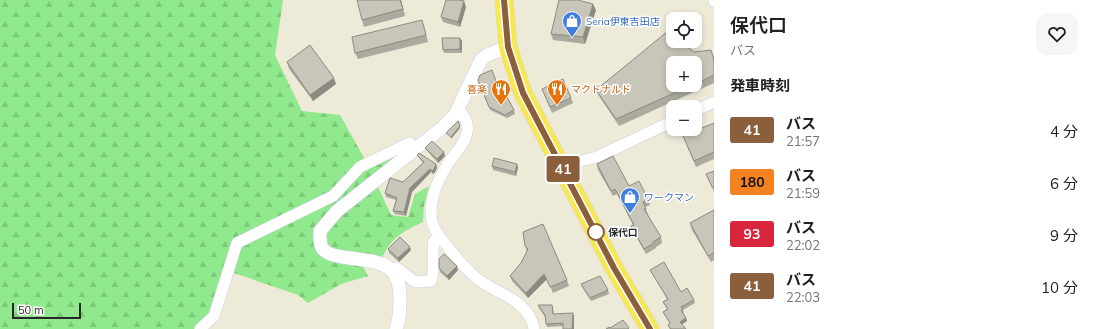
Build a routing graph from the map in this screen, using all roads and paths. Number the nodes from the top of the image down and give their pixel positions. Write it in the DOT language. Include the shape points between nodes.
graph roads {
  1 [pos="504,0"];
  2 [pos="508,47"];
  3 [pos="714,102"];
  4 [pos="702,108"];
  5 [pos="457,109"];
  6 [pos="666,124"];
  7 [pos="416,149"];
  8 [pos="560,162"];
  9 [pos="440,238"];
  10 [pos="390,269"];
  11 [pos="200,329"];
  12 [pos="396,329"];
  13 [pos="534,329"];
  14 [pos="650,329"];
  1 -- 2 [label="highway"];
  2 -- 5 [label="street" via="481,60"];
  2 -- 8 [label="highway" via="523,93"];
  3 -- 4 [label="street"];
  5 -- 7 [label="street" via="442,128"];
  5 -- 9 [label="street" via="464,115 466,136 449,162 432,200 432,223"];
  6 -- 8 [label="street" via="597,157"];
  7 -- 10 [label="street" via="337,211 320,231 320,244 325,251 336,256 385,265"];
  7 -- 11 [label="street" via="409,143 360,167 333,196 237,243 214,316"];
  8 -- 14 [label="highway" via="614,268"];
  9 -- 10 [label="street" via="434,241 432,249 434,275 431,281 415,282 398,268"];
  9 -- 13 [label="street" via="480,281 525,308"];
  10 -- 12 [label="street" via="395,273 400,286 400,318"];
}
